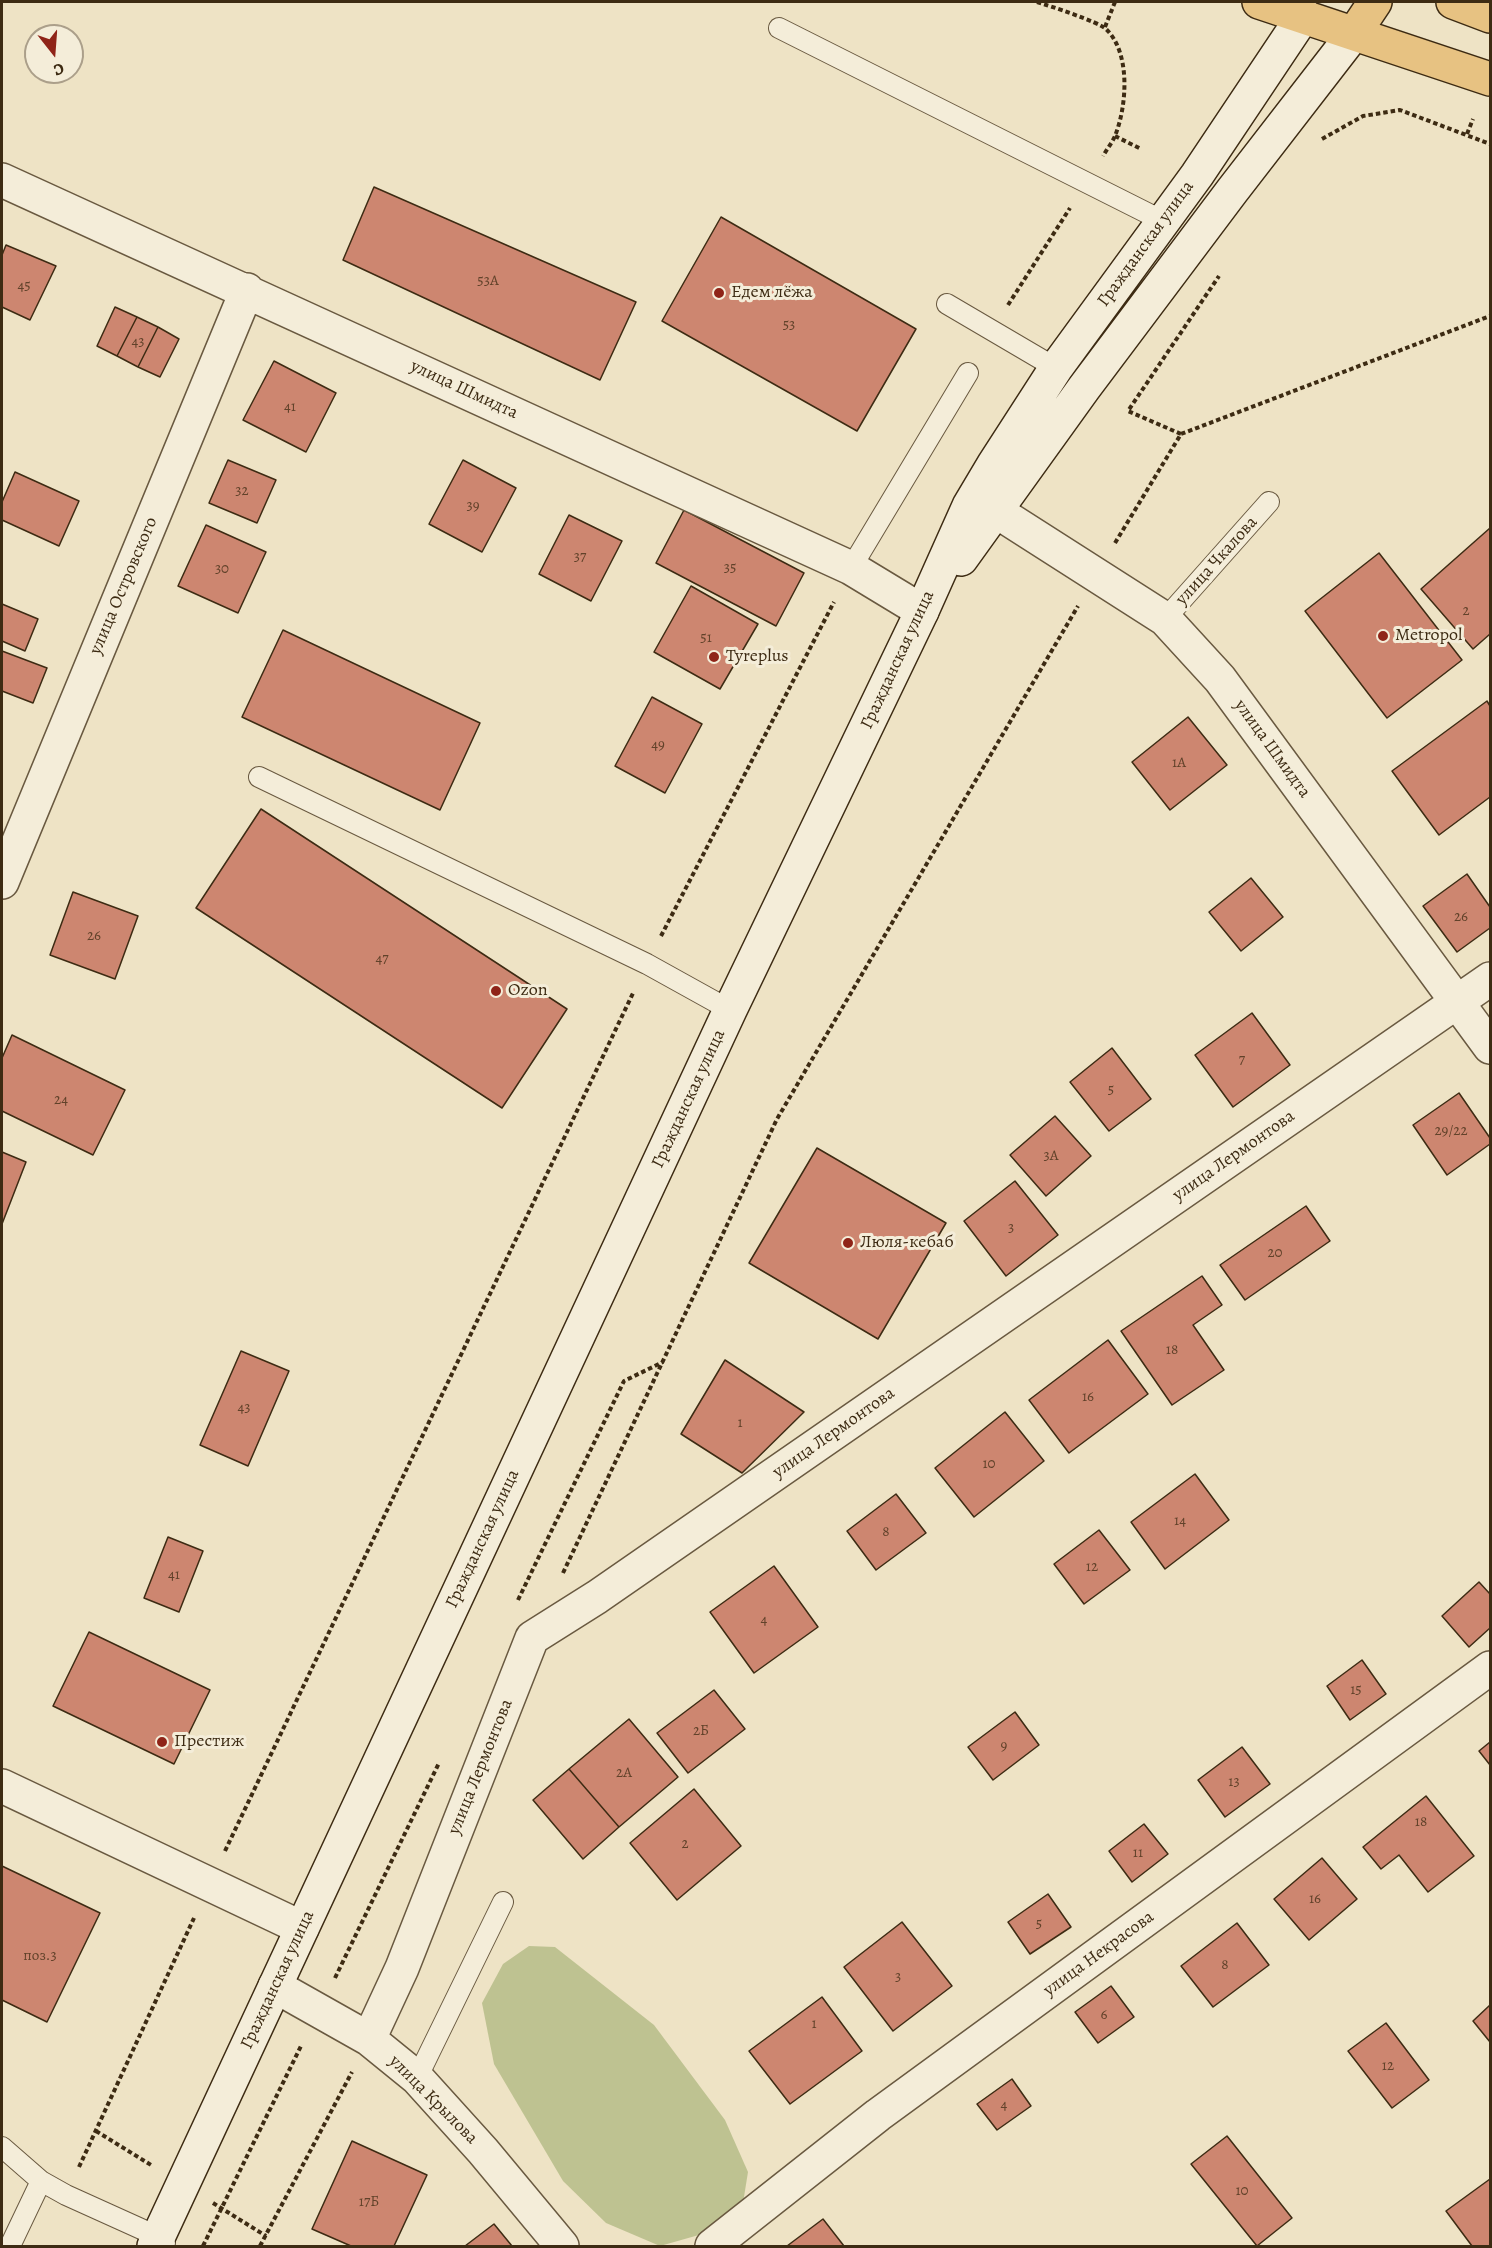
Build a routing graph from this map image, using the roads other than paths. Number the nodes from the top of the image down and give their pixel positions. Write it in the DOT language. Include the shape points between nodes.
graph roads {
  1 [pos="1259,2"];
  2 [pos="1375,2"];
  3 [pos="1453,2"];
  4 [pos="1308,8"];
  5 [pos="1491,16"];
  6 [pos="779,28"];
  7 [pos="1354,32"];
  8 [pos="1491,80"];
  9 [pos="2,180"];
  10 [pos="1163,221"];
  11 [pos="247,290"];
  12 [pos="947,304"];
  13 [pos="1056,368"];
  14 [pos="969,373"];
  15 [pos="1269,502"];
  16 [pos="996,512"];
  17 [pos="851,568"];
  18 [pos="922,611"];
  19 [pos="1165,620"];
  20 [pos="259,777"];
  21 [pos="2,882"];
  22 [pos="1491,979"];
  23 [pos="1458,1002"];
  24 [pos="730,1010"];
  25 [pos="1491,1047"];
  26 [pos="1491,1668"];
  27 [pos="2,1786"];
  28 [pos="503,1902"];
  29 [pos="302,1928"];
  30 [pos="275,1986"];
  31 [pos="369,2039"];
  32 [pos="417,2078"];
  33 [pos="2,2147"];
  34 [pos="41,2181"];
  35 [pos="161,2244"];
  36 [pos="10,2247"];
  37 [pos="562,2247"];
  38 [pos="712,2247"];
  1 -- 4 [label="main road"];
  2 -- 7 [label="main road"];
  3 -- 5 [label="main road"];
  4 -- 7 [label="main road"];
  4 -- 10 [label="street, Гражданская улица"];
  6 -- 10 [label="lane"];
  7 -- 8 [label="main road"];
  7 -- 16 [label="street, Гражданская улица" via="1084,388"];
  9 -- 11 [label="street, улица Шмидта"];
  10 -- 13 [label="street, Гражданская улица"];
  11 -- 17 [label="street, улица Шмидта"];
  11 -- 21 [label="street, улица Островского"];
  12 -- 13 [label="lane"];
  13 -- 18 [label="street, Гражданская улица" via="969,506"];
  14 -- 17 [label="lane"];
  15 -- 19 [label="lane, улица Чкалова"];
  16 -- 18 [label="street, Гражданская улица"];
  16 -- 19 [label="street, улица Шмидта"];
  17 -- 18 [label="street, улица Шмидта"];
  18 -- 24 [label="street, Гражданская улица"];
  19 -- 23 [label="street, улица Шмидта" via="1220,679"];
  20 -- 24 [label="lane" via="647,964"];
  22 -- 23 [label="street, улица Лермонтова"];
  23 -- 25 [label="street, улица Шмидта"];
  23 -- 31 [label="street, улица Лермонтова" via="532,1638 402,1968"];
  24 -- 29 [label="street, Гражданская улица"];
  26 -- 38 [label="street, улица Некрасова" via="878,2115"];
  27 -- 29 [label="street"];
  28 -- 32 [label="lane"];
  29 -- 30 [label="street, Гражданская улица"];
  30 -- 31 [label="street, улица Крылова"];
  30 -- 35 [label="street, Гражданская улица"];
  31 -- 32 [label="street, улица Крылова"];
  32 -- 37 [label="street, улица Крылова"];
  33 -- 34 [label="lane"];
  34 -- 35 [label="lane"];
  34 -- 36 [label="lane"];
}
